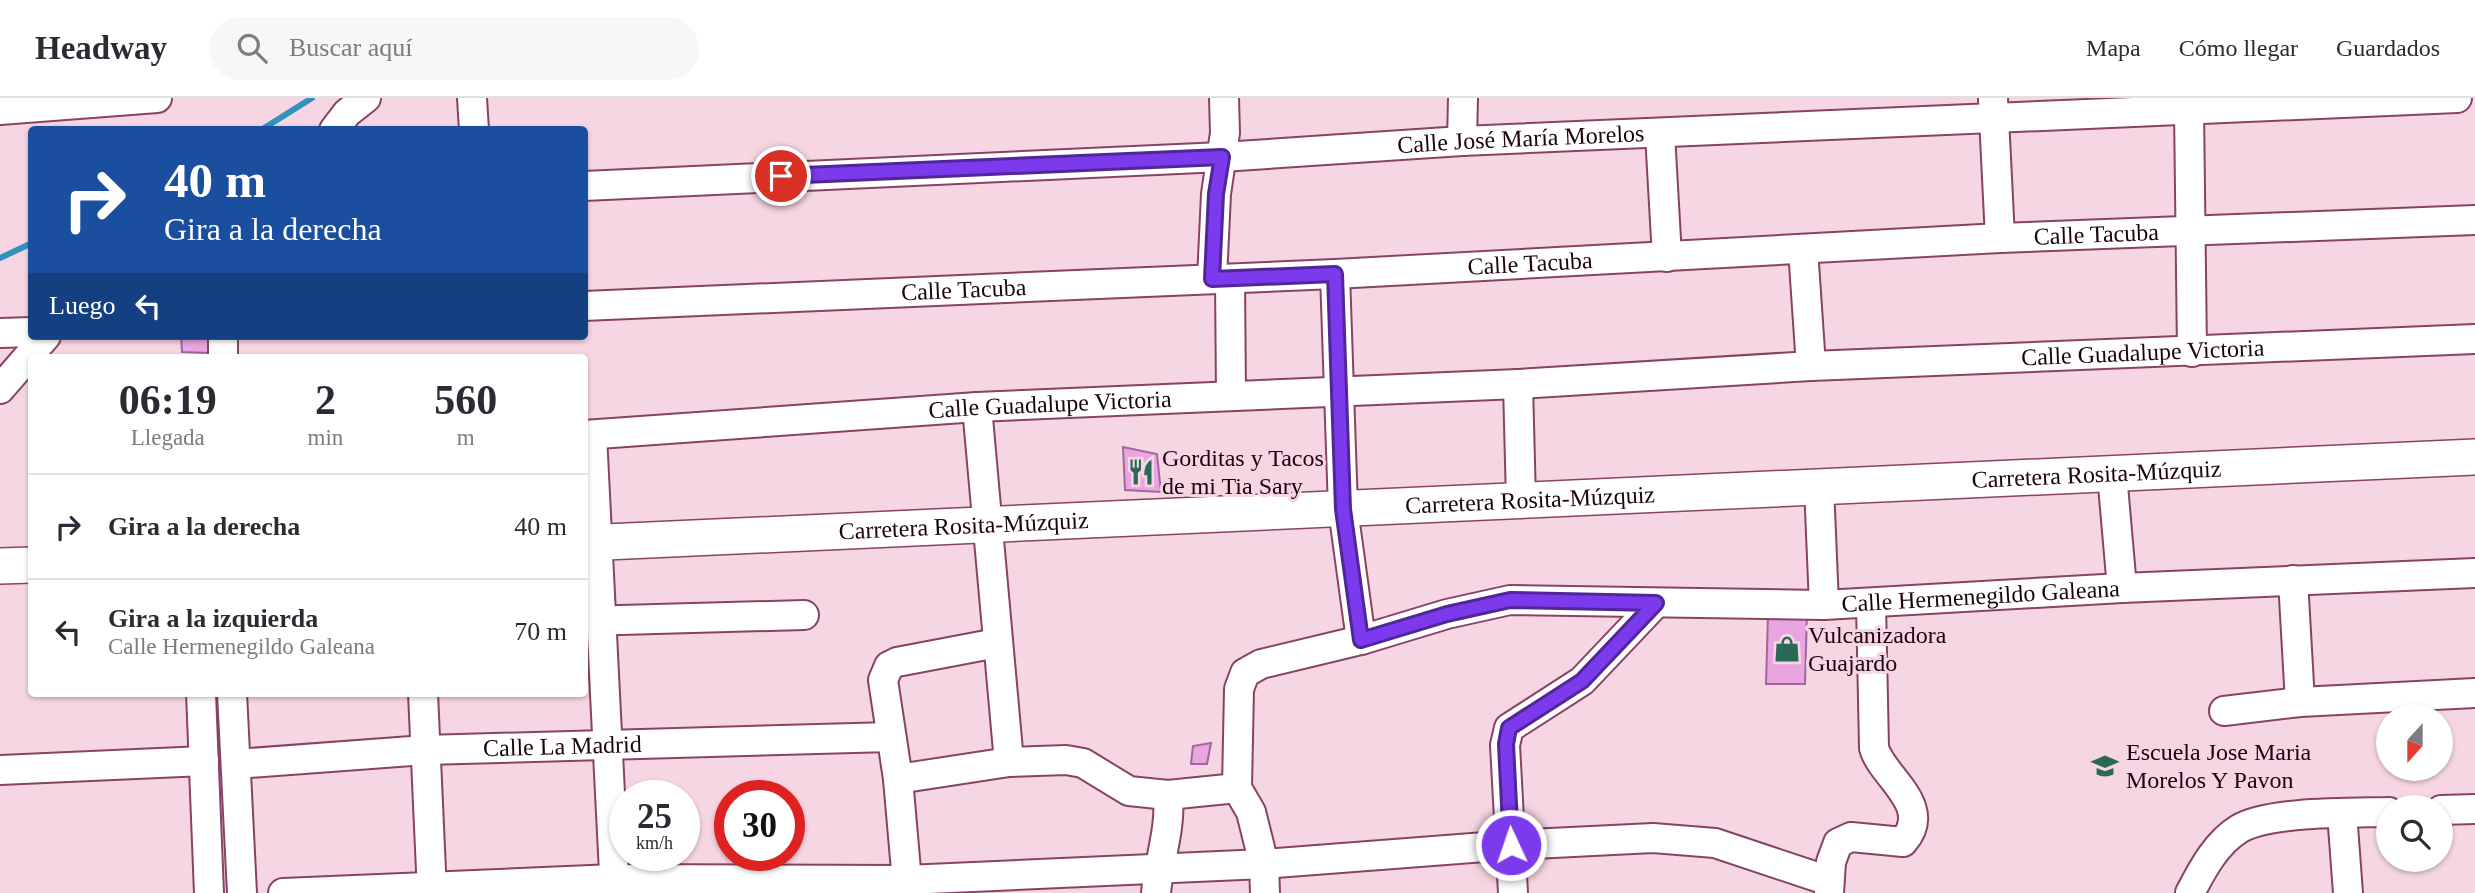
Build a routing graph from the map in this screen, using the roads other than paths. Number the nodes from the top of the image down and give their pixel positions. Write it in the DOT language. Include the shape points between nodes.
graph roads {
  1 [pos="157,98"];
  2 [pos="366,98"];
  3 [pos="472,98"];
  4 [pos="1224,98"];
  5 [pos="1462,98"];
  6 [pos="2457,98"];
  7 [pos="2413,99"];
  8 [pos="1993,108"];
  9 [pos="2189,109"];
  10 [pos="0,110"];
  11 [pos="337,126"];
  12 [pos="474,126"];
  13 [pos="1660,134"];
  14 [pos="1462,141"];
  15 [pos="1222,157"];
  16 [pos="588,186"];
  17 [pos="2475,220"];
  18 [pos="2190,232"];
  19 [pos="2000,238"];
  20 [pos="1803,249"];
  21 [pos="1667,257"];
  22 [pos="1335,274"];
  23 [pos="1221,279"];
  24 [pos="588,306"];
  25 [pos="28,332"];
  26 [pos="0,333"];
  27 [pos="2475,339"];
  28 [pos="43,340"];
  29 [pos="2192,352"];
  30 [pos="30,354"];
  31 [pos="28,357"];
  32 [pos="1811,366"];
  33 [pos="1518,384"];
  34 [pos="0,389"];
  35 [pos="1339,391"];
  36 [pos="1231,396"];
  37 [pos="977,407"];
  38 [pos="588,435"];
  39 [pos="2475,457"];
  40 [pos="2112,474"];
  41 [pos="1819,486"];
  42 [pos="1521,501"];
  43 [pos="1343,509"];
  44 [pos="987,525"];
  45 [pos="592,542"];
  46 [pos="28,565"];
  47 [pos="0,566"];
  48 [pos="2475,573"];
  49 [pos="2293,580"];
  50 [pos="2122,588"];
  51 [pos="1656,603"];
  52 [pos="1871,604"];
  53 [pos="1824,605"];
  54 [pos="804,615"];
  55 [pos="594,621"];
  56 [pos="1361,640"];
  57 [pos="997,643"];
  58 [pos="2475,693"];
  59 [pos="201,697"];
  60 [pos="232,697"];
  61 [pos="423,697"];
  62 [pos="2300,702"];
  63 [pos="2224,711"];
  64 [pos="891,737"];
  65 [pos="609,745"];
  66 [pos="425,750"];
  67 [pos="204,761"];
  68 [pos="1010,762"];
  69 [pos="236,764"];
  70 [pos="0,770"];
  71 [pos="898,779"];
  72 [pos="1237,789"];
  73 [pos="1168,795"];
  74 [pos="2475,809"];
  75 [pos="2453,810"];
  76 [pos="2376,812"];
  77 [pos="2342,813"];
  78 [pos="1511,845"];
  79 [pos="1264,864"];
  80 [pos="1157,881"];
  81 [pos="615,886"];
  82 [pos="907,886"];
  83 [pos="1829,887"];
  84 [pos="432,891"];
  85 [pos="209,893"];
  86 [pos="242,893"];
  87 [pos="282,893"];
  88 [pos="1265,893"];
  89 [pos="1513,893"];
  90 [pos="2190,893"];
  91 [pos="2348,893"];
  1 -- 10 [label="street"];
  2 -- 11 [label="street"];
  3 -- 12 [label="street"];
  4 -- 15 [label="street"];
  5 -- 14 [label="street"];
  6 -- 7 [label="street, Calle José María Morelos"];
  7 -- 9 [label="street, Calle José María Morelos"];
  8 -- 9 [label="street, Calle José María Morelos"];
  8 -- 13 [label="street, Calle José María Morelos"];
  8 -- 19 [label="street"];
  9 -- 18 [label="street"];
  13 -- 14 [label="street, Calle José María Morelos"];
  13 -- 21 [label="street"];
  14 -- 15 [label="street, Calle José María Morelos"];
  15 -- 16 [label="street, Calle José María Morelos"];
  15 -- 23 [label="street" via="1216,194"];
  17 -- 18 [label="street, Calle Tacuba"];
  18 -- 19 [label="street, Calle Tacuba"];
  18 -- 29 [label="street"];
  19 -- 20 [label="street, Calle Tacuba"];
  20 -- 21 [label="street, Calle Tacuba"];
  20 -- 32 [label="street"];
  21 -- 22 [label="street, Calle Tacuba"];
  22 -- 23 [label="street, Calle Tacuba"];
  22 -- 35 [label="street"];
  23 -- 24 [label="street, Calle Tacuba"];
  23 -- 36 [label="street"];
  25 -- 26 [label="street"];
  27 -- 29 [label="street, Calle Guadalupe Victoria"];
  28 -- 30 [label="street"];
  29 -- 32 [label="street, Calle Guadalupe Victoria"];
  31 -- 34 [label="street"];
  32 -- 33 [label="street, Calle Guadalupe Victoria"];
  33 -- 35 [label="street, Calle Guadalupe Victoria"];
  33 -- 42 [label="street"];
  35 -- 36 [label="street, Calle Guadalupe Victoria"];
  35 -- 43 [label="street"];
  36 -- 37 [label="street, Calle Guadalupe Victoria"];
  37 -- 38 [label="street, Calle Guadalupe Victoria"];
  37 -- 44 [label="street"];
  38 -- 45 [label="street"];
  39 -- 40 [label="main road, Carretera Rosita-Múzquiz"];
  40 -- 41 [label="main road, Carretera Rosita-Múzquiz"];
  40 -- 50 [label="street"];
  41 -- 42 [label="main road, Carretera Rosita-Múzquiz"];
  41 -- 53 [label="street"];
  42 -- 43 [label="main road, Carretera Rosita-Múzquiz"];
  43 -- 44 [label="main road, Carretera Rosita-Múzquiz"];
  43 -- 56 [label="street"];
  44 -- 45 [label="main road, Carretera Rosita-Múzquiz"];
  44 -- 57 [label="street"];
  45 -- 55 [label="street"];
  46 -- 47 [label="main road"];
  48 -- 49 [label="street, Calle Hermenegildo Galeana"];
  49 -- 50 [label="street, Calle Hermenegildo Galeana"];
  49 -- 62 [label="street"];
  50 -- 52 [label="street, Calle Hermenegildo Galeana"];
  51 -- 53 [label="street, Calle Hermenegildo Galeana"];
  51 -- 56 [label="street, Calle Hermenegildo Galeana" via="1510,600"];
  51 -- 78 [label="street" via="1582,681 1509,728"];
  52 -- 53 [label="street, Calle Hermenegildo Galeana"];
  52 -- 83 [label="street" via="1874,748 1876,758 1910,802 1910,827 1903,842 1846,838 1834,852"];
  54 -- 55 [label="street"];
  55 -- 65 [label="street"];
  56 -- 72 [label="street, Calle Hermenegildo Galeana" via="1261,664 1245,673 1239,689"];
  57 -- 64 [label="street" via="889,666 883,680"];
  57 -- 68 [label="street"];
  58 -- 62 [label="street"];
  59 -- 67 [label="street"];
  60 -- 69 [label="street"];
  61 -- 66 [label="street"];
  62 -- 63 [label="street"];
  64 -- 65 [label="street, Calle La Madrid"];
  64 -- 71 [label="street"];
  65 -- 66 [label="street, Calle La Madrid"];
  65 -- 81 [label="street"];
  66 -- 69 [label="street, Calle La Madrid"];
  66 -- 84 [label="street"];
  67 -- 70 [label="street"];
  67 -- 85 [label="street"];
  68 -- 71 [label="street"];
  68 -- 73 [label="street" via="1074,760 1129,791"];
  69 -- 86 [label="street"];
  71 -- 82 [label="street"];
  72 -- 73 [label="street"];
  72 -- 79 [label="street" via="1248,803"];
  73 -- 80 [label="street" via="1169,831"];
  74 -- 75 [label="street"];
  76 -- 77 [label="street"];
  77 -- 90 [label="street" via="2272,819 2241,827 2212,856"];
  77 -- 91 [label="street"];
  78 -- 79 [label="street"];
  78 -- 83 [label="street" via="1688,840 1742,850"];
  78 -- 89 [label="street"];
  79 -- 80 [label="street"];
  79 -- 88 [label="street"];
  80 -- 82 [label="street"];
  81 -- 82 [label="street"];
  81 -- 84 [label="street"];
  84 -- 87 [label="street"];
}
